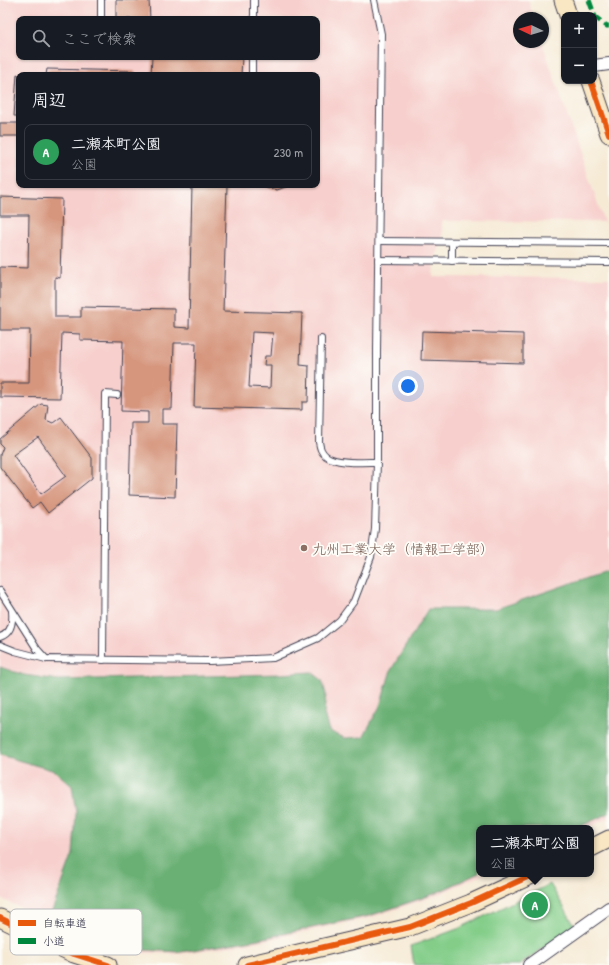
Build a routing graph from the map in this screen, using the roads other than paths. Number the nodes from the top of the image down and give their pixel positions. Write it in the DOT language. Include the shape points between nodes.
graph roads {
  1 [pos="101,0"];
  2 [pos="254,0"];
  3 [pos="374,0"];
  4 [pos="563,0"];
  5 [pos="567,12"];
  6 [pos="101,16"];
  7 [pos="254,16"];
  8 [pos="252,60"];
  9 [pos="609,64"];
  10 [pos="597,66"];
  11 [pos="252,72"];
  12 [pos="592,84"];
  13 [pos="609,134"];
  14 [pos="379,241"];
  15 [pos="452,242"];
  16 [pos="609,243"];
  17 [pos="378,260"];
  18 [pos="452,261"];
  19 [pos="609,262"];
  20 [pos="321,339"];
  21 [pos="117,395"];
  22 [pos="377,462"];
  23 [pos="0,591"];
  24 [pos="12,610"];
  25 [pos="0,637"];
  26 [pos="0,645"];
  27 [pos="46,659"];
  28 [pos="103,660"];
  29 [pos="609,840"];
  30 [pos="594,847"];
  31 [pos="527,877"];
  32 [pos="609,908"];
  33 [pos="0,918"];
  34 [pos="10,924"];
  35 [pos="73,959"];
  36 [pos="108,965"];
  37 [pos="247,965"];
  38 [pos="529,965"];
  1 -- 6 [label="lane"];
  2 -- 7 [label="lane"];
  3 -- 14 [label="lane" via="381,34"];
  4 -- 5 [label="street"];
  8 -- 11 [label="lane"];
  9 -- 10 [label="street"];
  12 -- 13 [label="street"];
  14 -- 15 [label="lane"];
  14 -- 17 [label="lane"];
  15 -- 16 [label="lane"];
  15 -- 18 [label="lane"];
  17 -- 18 [label="lane"];
  17 -- 22 [label="lane"];
  18 -- 19 [label="lane"];
  20 -- 22 [label="lane" via="321,450 327,457 336,460"];
  21 -- 28 [label="lane" via="106,394"];
  22 -- 28 [label="lane" via="375,529 371,557 354,601 340,620 318,638 273,658 210,661"];
  23 -- 24 [label="lane"];
  24 -- 25 [label="lane" via="11,629"];
  24 -- 27 [label="lane"];
  26 -- 27 [label="lane"];
  27 -- 28 [label="lane"];
  29 -- 30 [label="street"];
  31 -- 37 [label="street" via="410,928"];
  32 -- 38 [label="street"];
  33 -- 34 [label="street"];
  35 -- 36 [label="street"];
}
